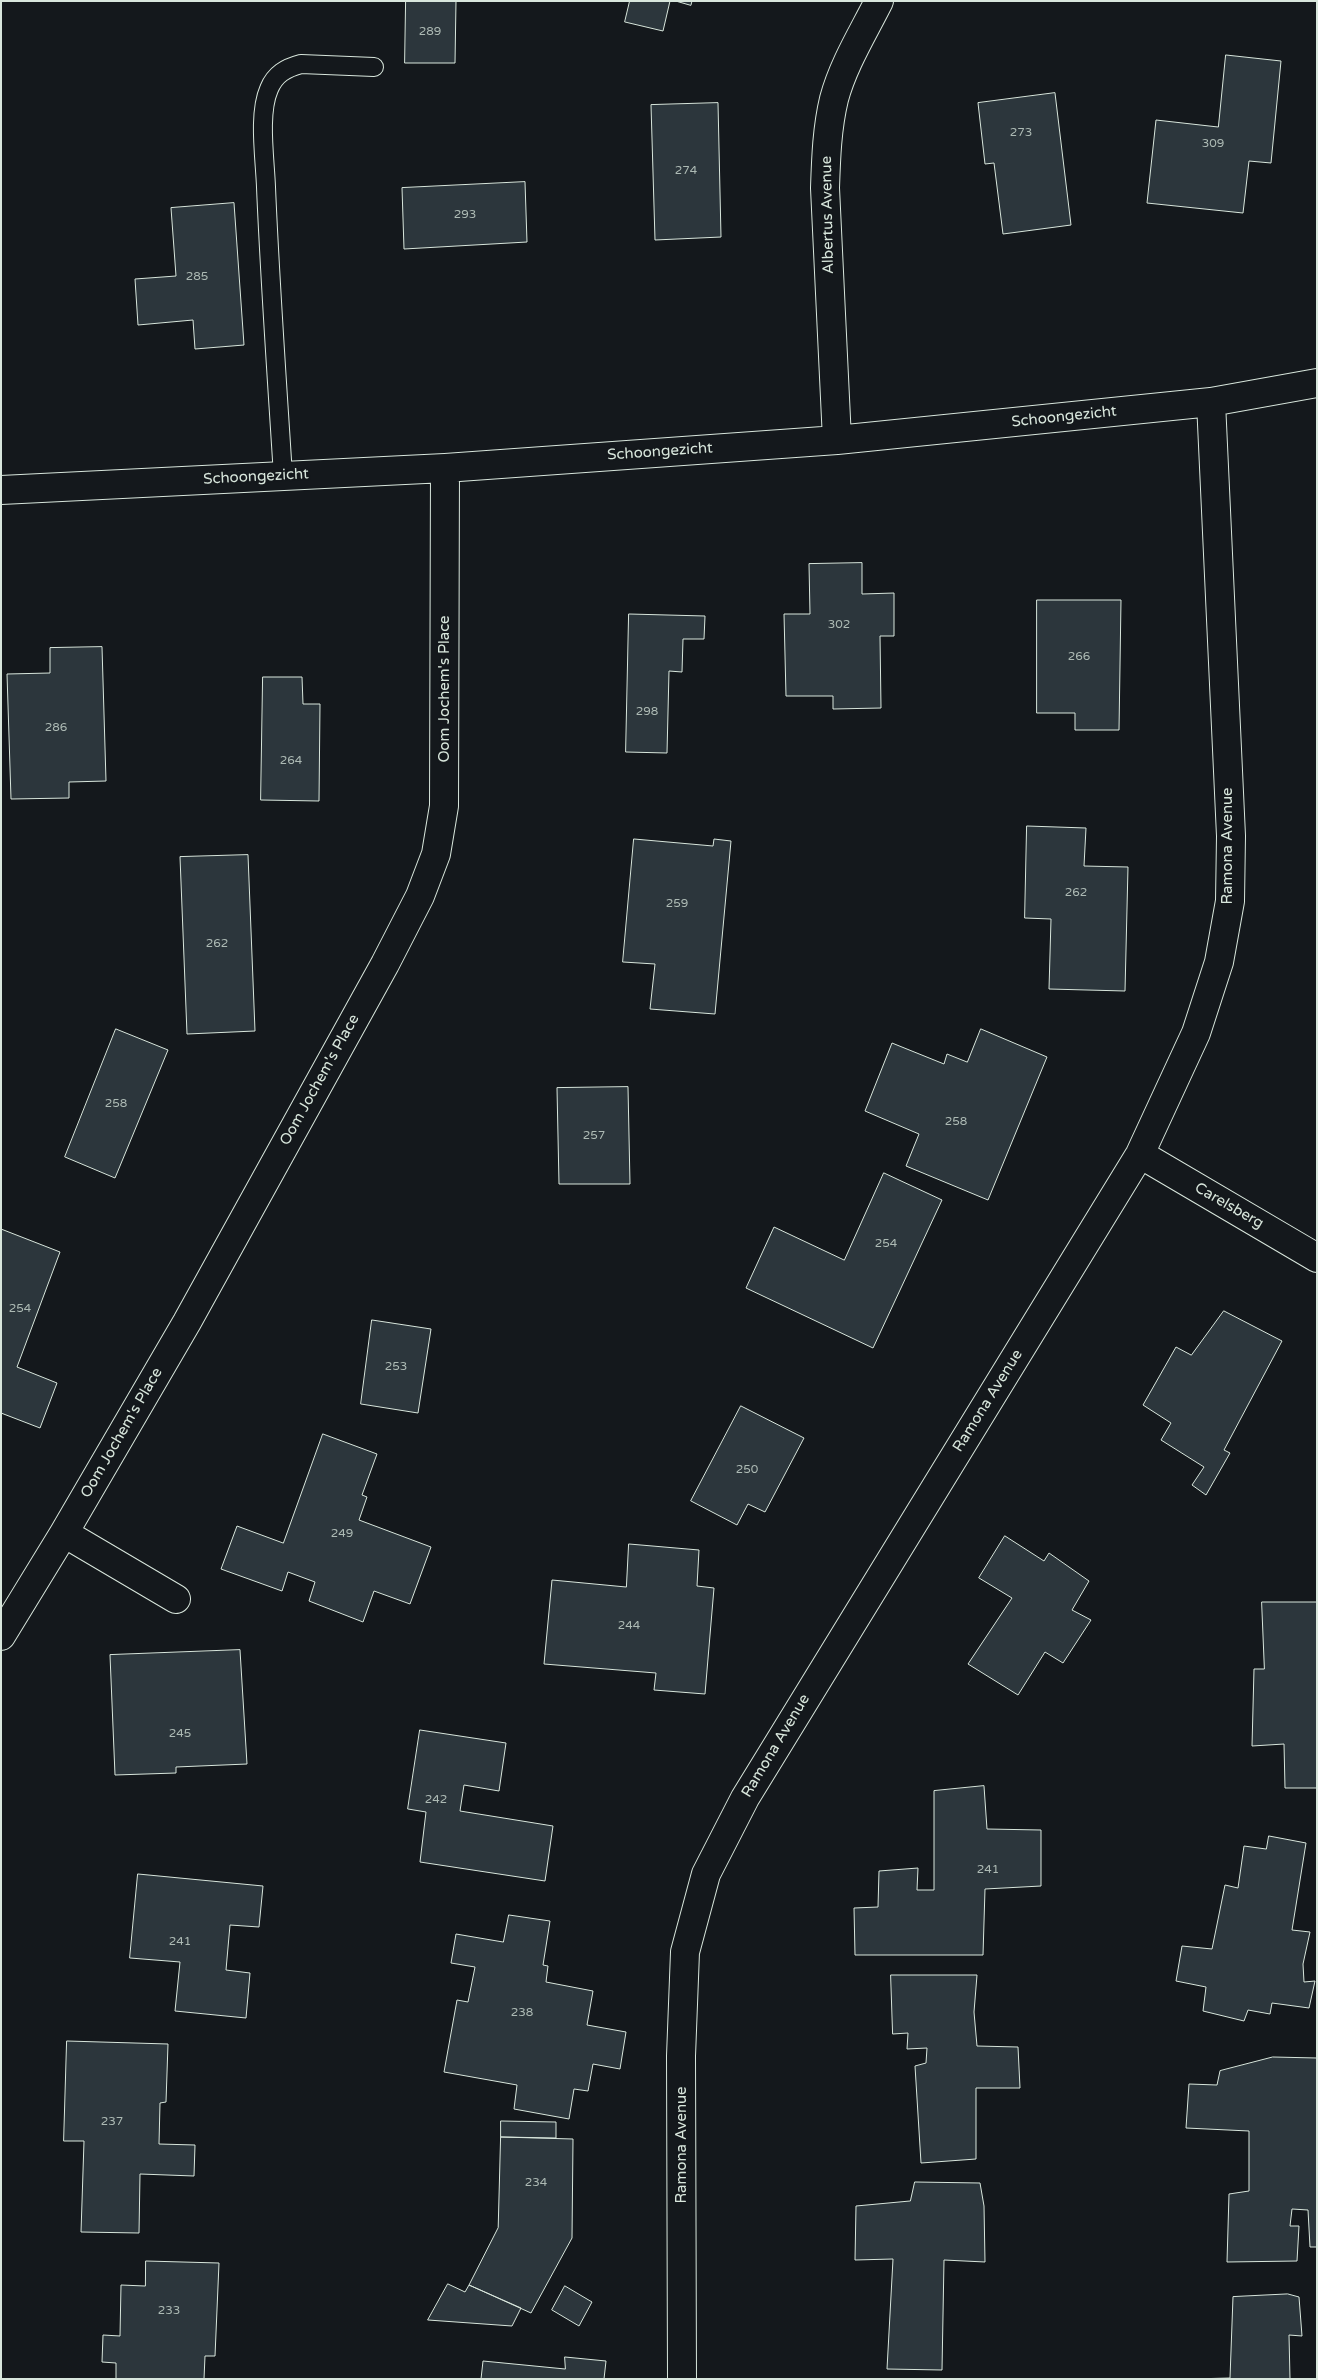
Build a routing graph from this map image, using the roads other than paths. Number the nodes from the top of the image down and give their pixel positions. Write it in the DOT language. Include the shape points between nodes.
graph roads {
  1 [pos="878,1"];
  2 [pos="374,67"];
  3 [pos="1317,384"];
  4 [pos="1211,402"];
  5 [pos="837,440"];
  6 [pos="446,468"];
  7 [pos="283,476"];
  8 [pos="1,490"];
  9 [pos="1140,1154"];
  10 [pos="1317,1258"];
  11 [pos="64,1534"];
  12 [pos="176,1599"];
  13 [pos="1,1636"];
  14 [pos="682,2379"];
  1 -- 5 [label="street, Albertus Avenue" via="834,99 826,155"];
  2 -- 7 [label="lane" via="301,64 290,67 275,78 266,99 267,207"];
  3 -- 4 [label="street, Schoongezicht"];
  4 -- 5 [label="street, Schoongezicht"];
  4 -- 9 [label="street, Ramona Avenue" via="1231,836 1230,902 1218,962 1196,1033"];
  5 -- 6 [label="street, Schoongezicht"];
  6 -- 7 [label="street, Schoongezicht"];
  6 -- 11 [label="street, Oom Jochem's Place" via="444,798 436,854 420,896 380,972 187,1322"];
  7 -- 8 [label="street, Schoongezicht"];
  9 -- 10 [label="street, Carelsberg"];
  9 -- 14 [label="street, Ramona Avenue" via="745,1798 706,1874 685,1952 681,2056"];
  11 -- 12 [label="street"];
  11 -- 13 [label="street, Oom Jochem's Place"];
}
